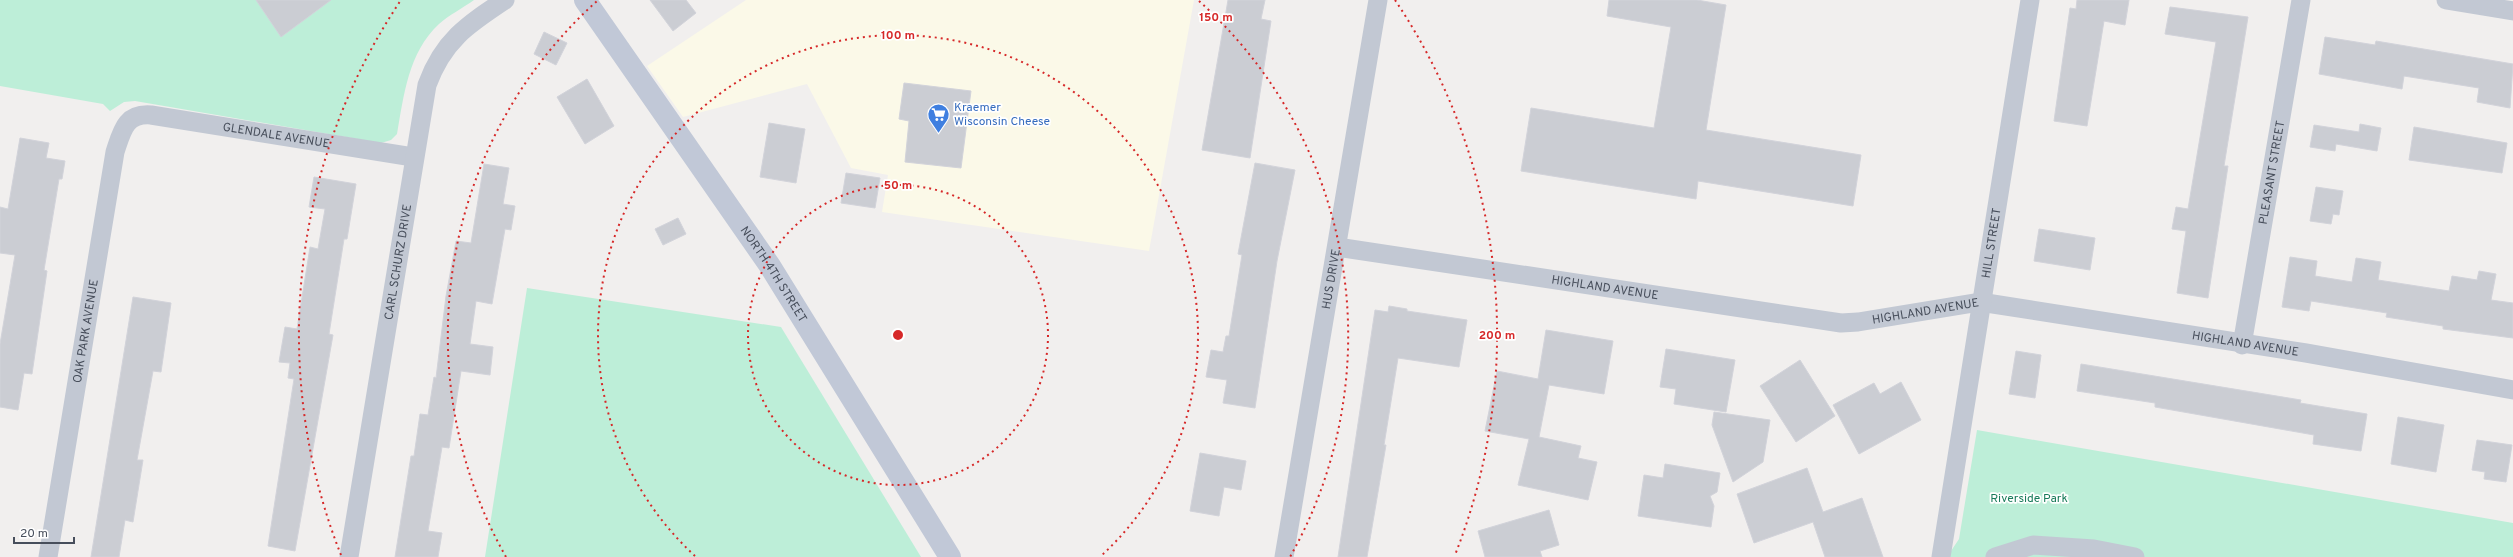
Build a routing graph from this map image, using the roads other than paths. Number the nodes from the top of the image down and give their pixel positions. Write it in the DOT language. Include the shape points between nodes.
graph roads {
  1 [pos="505,0"];
  2 [pos="585,0"];
  3 [pos="1378,0"];
  4 [pos="2030,0"];
  5 [pos="2301,0"];
  6 [pos="2446,0"];
  7 [pos="2513,11"];
  8 [pos="139,114"];
  9 [pos="413,157"];
  10 [pos="1337,247"];
  11 [pos="1980,302"];
  12 [pos="2242,344"];
  13 [pos="2513,390"];
  14 [pos="48,557"];
  15 [pos="349,557"];
  16 [pos="950,557"];
  17 [pos="1284,557"];
  18 [pos="1940,557"];
  19 [pos="1995,557"];
  20 [pos="2135,557"];
  1 -- 9 [label="street, CARL SCHURZ DRIVE" via="468,25 440,55 427,85"];
  2 -- 16 [label="street, NORTH 4TH STREET" via="770,266"];
  3 -- 10 [label="street, HUS DRIVE"];
  4 -- 11 [label="street, HILL STREET"];
  5 -- 12 [label="street, PLEASANT STREET"];
  6 -- 7 [label="street"];
  8 -- 9 [label="street, GLENDALE AVENUE"];
  8 -- 14 [label="street, OAK PARK AVENUE" via="128,121 115,152"];
  9 -- 15 [label="street, CARL SCHURZ DRIVE"];
  10 -- 11 [label="street, HIGHLAND AVENUE" via="1841,323"];
  10 -- 17 [label="street, HUS DRIVE"];
  11 -- 12 [label="street, HIGHLAND AVENUE"];
  11 -- 18 [label="street, HILL STREET"];
  12 -- 13 [label="street, HIGHLAND AVENUE"];
  19 -- 20 [label="street" via="2033,545 2094,549"];
}
